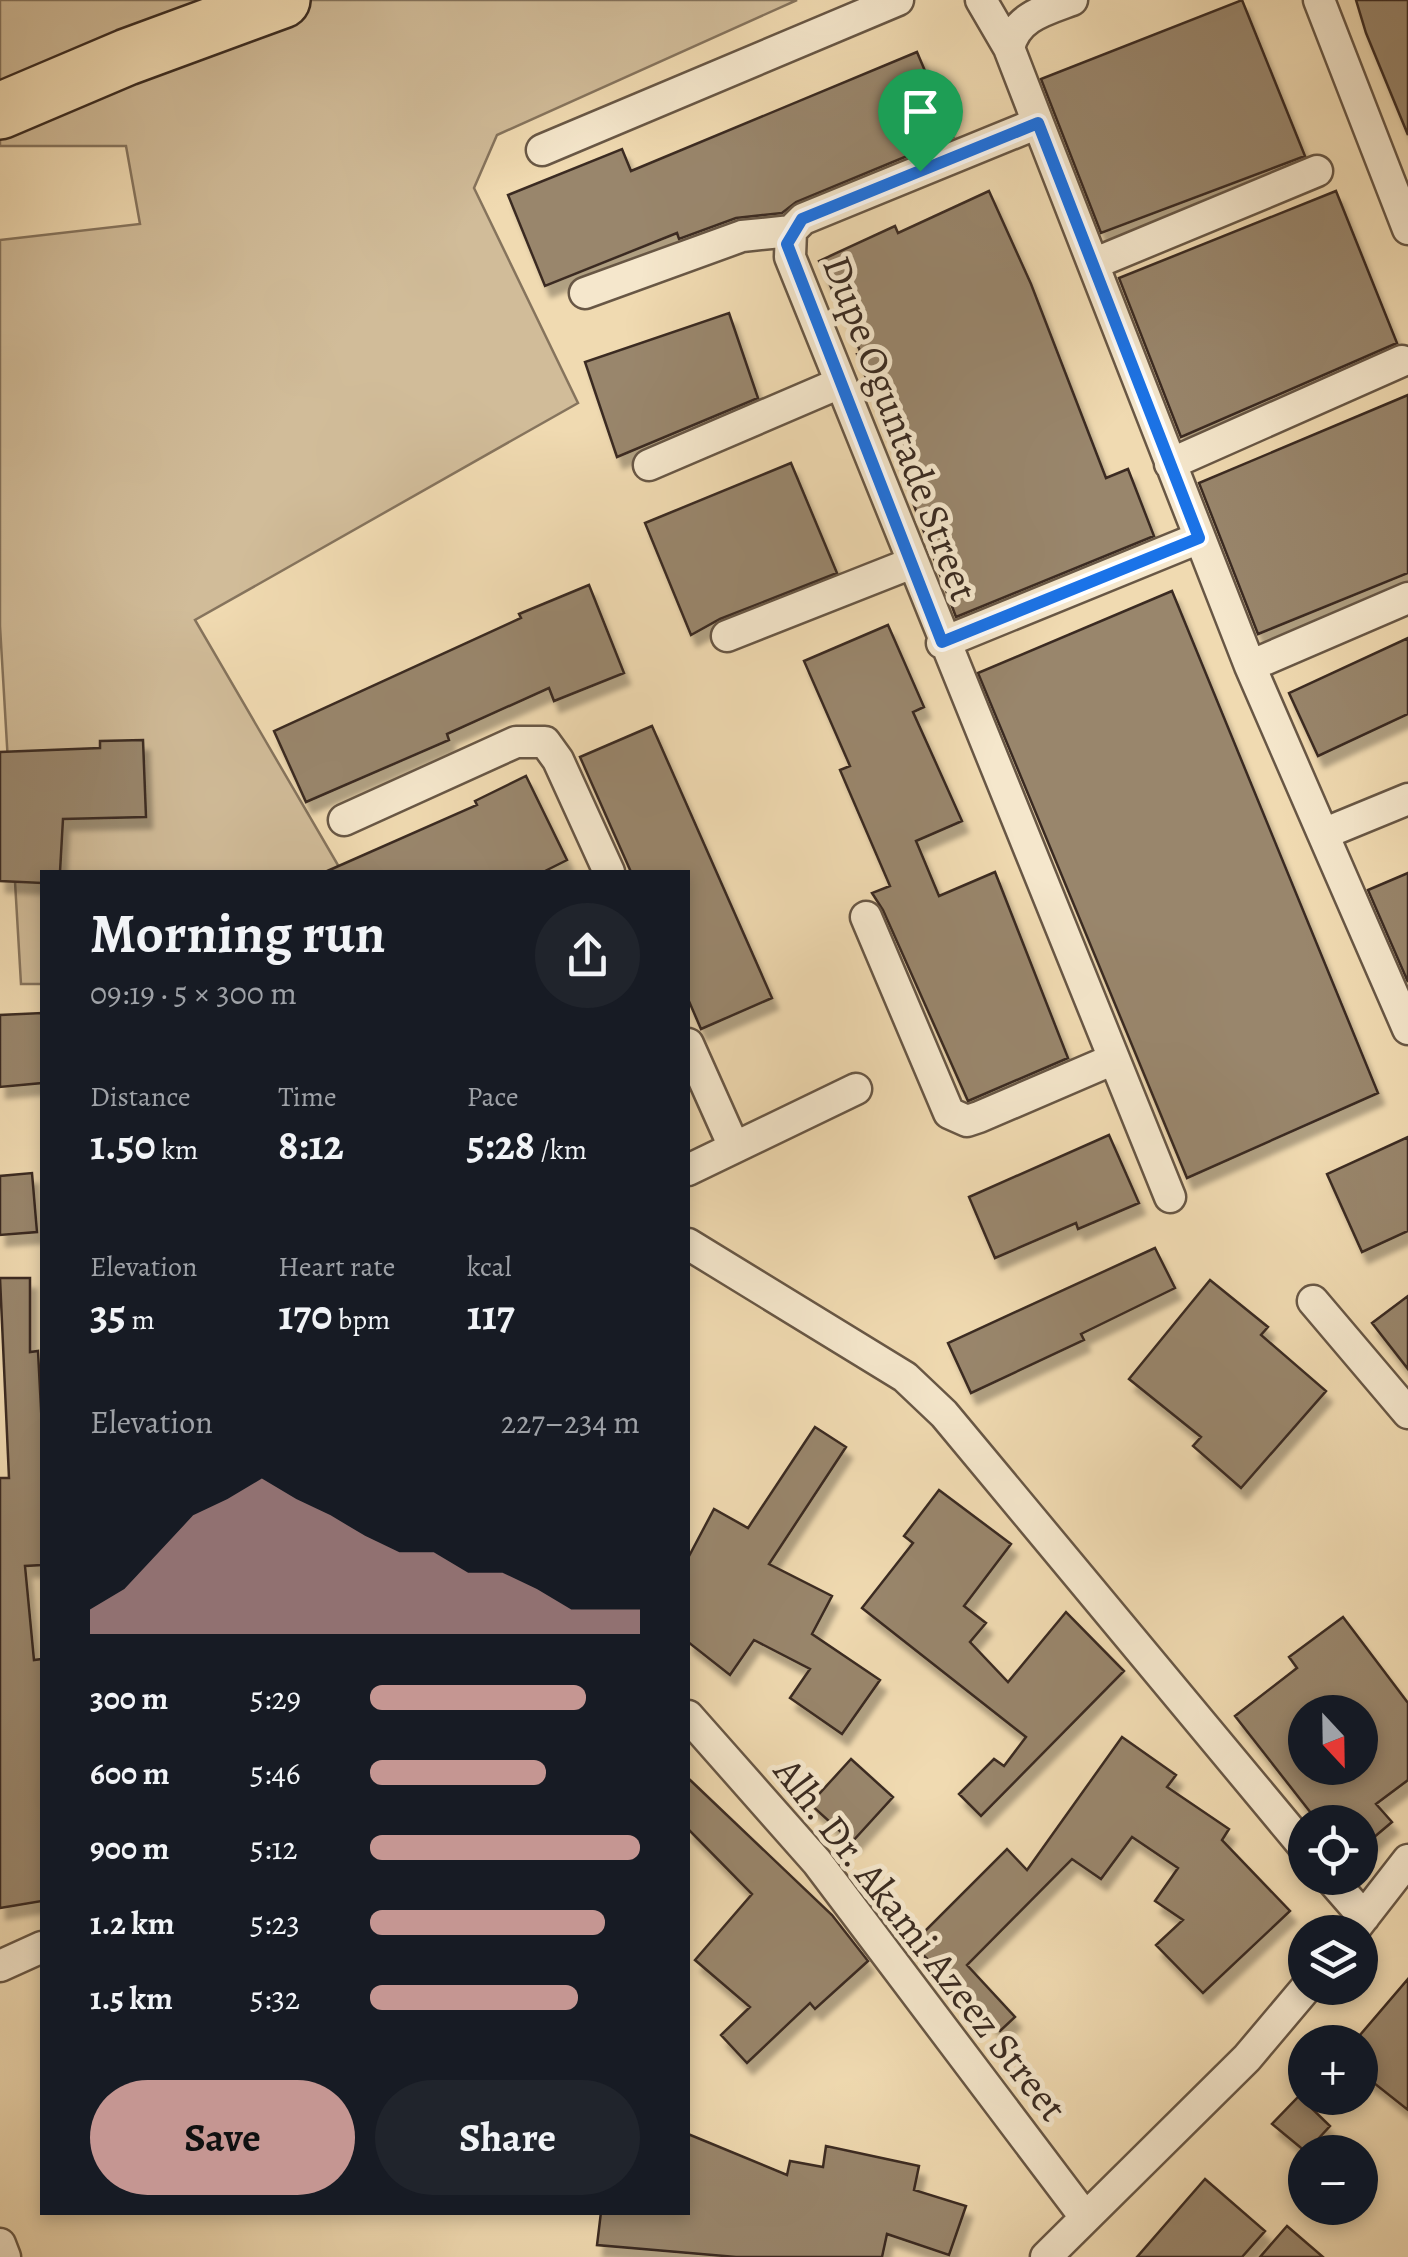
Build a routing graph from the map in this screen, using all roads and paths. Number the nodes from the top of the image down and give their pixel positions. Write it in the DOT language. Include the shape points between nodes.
graph roads {
  1 [pos="282,0"];
  2 [pos="898,0"];
  3 [pos="981,0"];
  4 [pos="1072,0"];
  5 [pos="1319,0"];
  6 [pos="1009,48"];
  7 [pos="0,111"];
  8 [pos="1038,123"];
  9 [pos="542,150"];
  10 [pos="1317,170"];
  11 [pos="1408,229"];
  12 [pos="791,232"];
  13 [pos="1093,264"];
  14 [pos="585,292"];
  15 [pos="1402,361"];
  16 [pos="840,384"];
  17 [pos="1170,464"];
  18 [pos="648,465"];
  19 [pos="1199,538"];
  20 [pos="912,564"];
  21 [pos="1408,598"];
  22 [pos="727,636"];
  23 [pos="942,642"];
  24 [pos="1250,666"];
  25 [pos="1408,799"];
  26 [pos="344,820"];
  27 [pos="1323,834"];
  28 [pos="609,870"];
  29 [pos="866,918"];
  30 [pos="1397,970"];
  31 [pos="1408,1029"];
  32 [pos="690,1048"];
  33 [pos="1114,1059"];
  34 [pos="856,1089"];
  35 [pos="734,1146"];
  36 [pos="690,1169"];
  37 [pos="1170,1197"];
  38 [pos="690,1245"];
  39 [pos="1313,1301"];
  40 [pos="1408,1413"];
  41 [pos="690,1718"];
  42 [pos="1288,1828"];
  43 [pos="1408,1860"];
  44 [pos="1366,1915"];
  45 [pos="40,1948"];
  46 [pos="0,1966"];
  47 [pos="1292,2005"];
  48 [pos="1085,2217"];
  49 [pos="0,2244"];
  50 [pos="5,2257"];
  51 [pos="1046,2257"];
  1 -- 7 [label="highway"];
  2 -- 9 [label="street"];
  3 -- 6 [label="street"];
  4 -- 6 [label="street" via="1017,27"];
  5 -- 11 [label="street"];
  6 -- 8 [label="street"];
  8 -- 12 [label="street, Dupe Oguntade Street" via="802,219"];
  8 -- 13 [label="street"];
  10 -- 13 [label="street"];
  12 -- 14 [label="street" via="742,236"];
  12 -- 16 [label="street, Dupe Oguntade Street" via="790,256"];
  13 -- 17 [label="street"];
  15 -- 17 [label="street"];
  16 -- 18 [label="street"];
  16 -- 20 [label="street, Dupe Oguntade Street"];
  17 -- 19 [label="street"];
  19 -- 23 [label="street"];
  19 -- 24 [label="street"];
  20 -- 22 [label="street"];
  20 -- 23 [label="street, Dupe Oguntade Street"];
  21 -- 24 [label="street"];
  23 -- 33 [label="street, Dupe Oguntade Street"];
  24 -- 27 [label="street"];
  25 -- 27 [label="street"];
  26 -- 28 [label="street" via="516,742 545,742"];
  27 -- 30 [label="street"];
  29 -- 33 [label="street" via="949,1113 957,1118 979,1117"];
  30 -- 31 [label="street"];
  32 -- 35 [label="street"];
  33 -- 37 [label="street, Dupe Oguntade Street"];
  34 -- 35 [label="street"];
  35 -- 36 [label="street"];
  38 -- 42 [label="street" via="905,1376 944,1414"];
  39 -- 40 [label="street"];
  41 -- 48 [label="street, Alh. Dr. Akami Azeez Street" via="817,1862"];
  43 -- 44 [label="street"];
  45 -- 46 [label="street"];
  47 -- 48 [label="street" via="1247,2058"];
  48 -- 51 [label="street"];
  49 -- 50 [label="street"];
}
